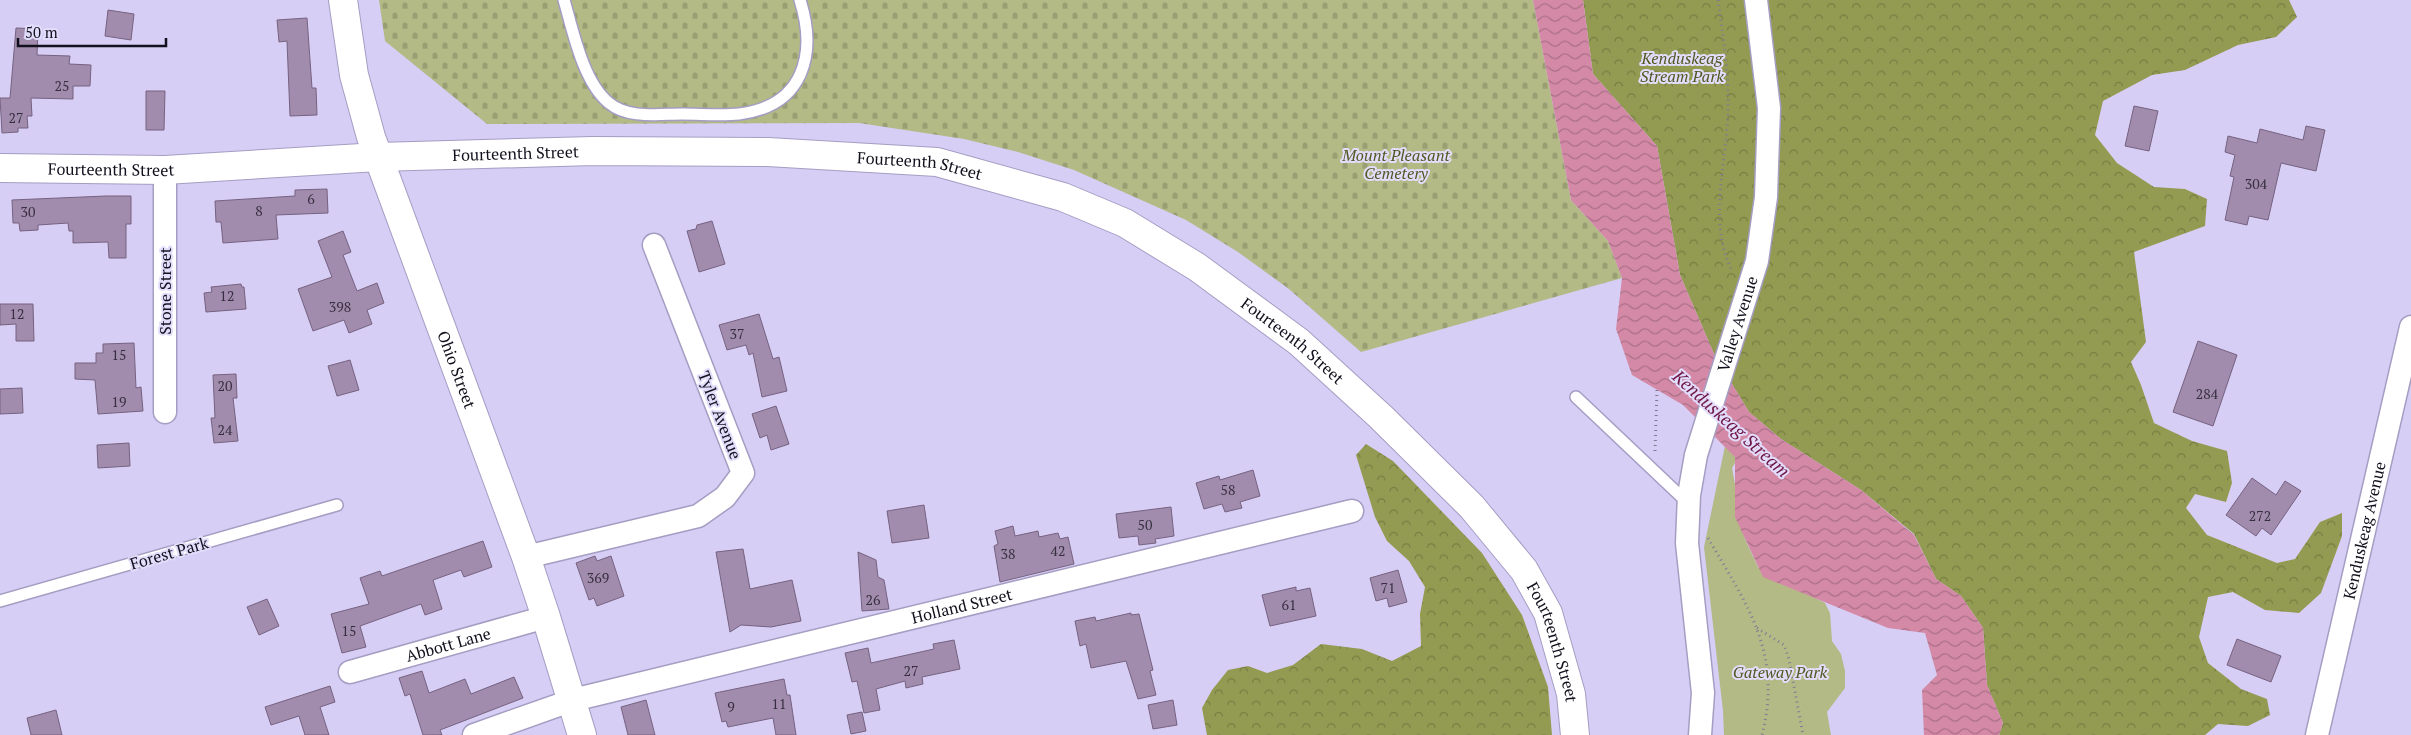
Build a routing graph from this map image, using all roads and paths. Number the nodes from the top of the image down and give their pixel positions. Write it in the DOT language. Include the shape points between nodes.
graph roads {
  1 [pos="343,0"];
  2 [pos="564,0"];
  3 [pos="800,0"];
  4 [pos="1718,0"];
  5 [pos="1756,0"];
  6 [pos="378,157"];
  7 [pos="0,168"];
  8 [pos="165,170"];
  9 [pos="654,245"];
  10 [pos="1747,297"];
  11 [pos="2411,327"];
  12 [pos="2404,386"];
  13 [pos="1657,389"];
  14 [pos="1576,397"];
  15 [pos="165,412"];
  16 [pos="1655,472"];
  17 [pos="1689,504"];
  18 [pos="337,506"];
  19 [pos="1352,511"];
  20 [pos="526,557"];
  21 [pos="0,601"];
  22 [pos="546,617"];
  23 [pos="1757,628"];
  24 [pos="350,672"];
  25 [pos="573,700"];
  26 [pos="474,735"];
  27 [pos="582,735"];
  28 [pos="1575,735"];
  29 [pos="1700,735"];
  30 [pos="1762,735"];
  31 [pos="1803,735"];
  32 [pos="2317,735"];
  1 -- 6 [label="street, Ohio Street" via="354,75"];
  2 -- 3 [label="lane" via="592,83 616,108 641,114 739,114 776,101 796,81 808,54 806,18"];
  4 -- 10 [label="path" via="1728,108 1718,223 1724,254"];
  5 -- 10 [label="street, Valley Avenue" via="1769,108 1766,197 1757,261"];
  6 -- 8 [label="street, Fourteenth Street"];
  6 -- 20 [label="street, Ohio Street"];
  6 -- 28 [label="street, Fourteenth Street" via="593,151 758,152 937,162 1063,197 1124,223 1198,267 1299,342 1381,416 1472,507 1524,570 1548,613 1571,694"];
  7 -- 8 [label="street, Fourteenth Street"];
  8 -- 15 [label="street, Stone Street"];
  9 -- 20 [label="street, Tyler Avenue" via="743,473 726,497 698,516"];
  10 -- 17 [label="street, Valley Avenue" via="1696,455"];
  11 -- 12 [label="street, Kenduskeag Avenue"];
  12 -- 32 [label="street, Kenduskeag Avenue"];
  13 -- 16 [label="path"];
  14 -- 16 [label="lane"];
  16 -- 17 [label="lane"];
  17 -- 23 [label="path"];
  17 -- 29 [label="street, Valley Avenue" via="1687,543 1703,693"];
  18 -- 21 [label="lane, Forest Park"];
  19 -- 25 [label="street, Holland Street"];
  20 -- 22 [label="street, Ohio Street"];
  22 -- 24 [label="street, Abbott Lane"];
  22 -- 25 [label="street, Ohio Street"];
  23 -- 30 [label="path" via="1766,653 1768,684"];
  23 -- 31 [label="path" via="1784,645"];
  25 -- 26 [label="street, Holland Street"];
  25 -- 27 [label="street, Ohio Street"];
}
